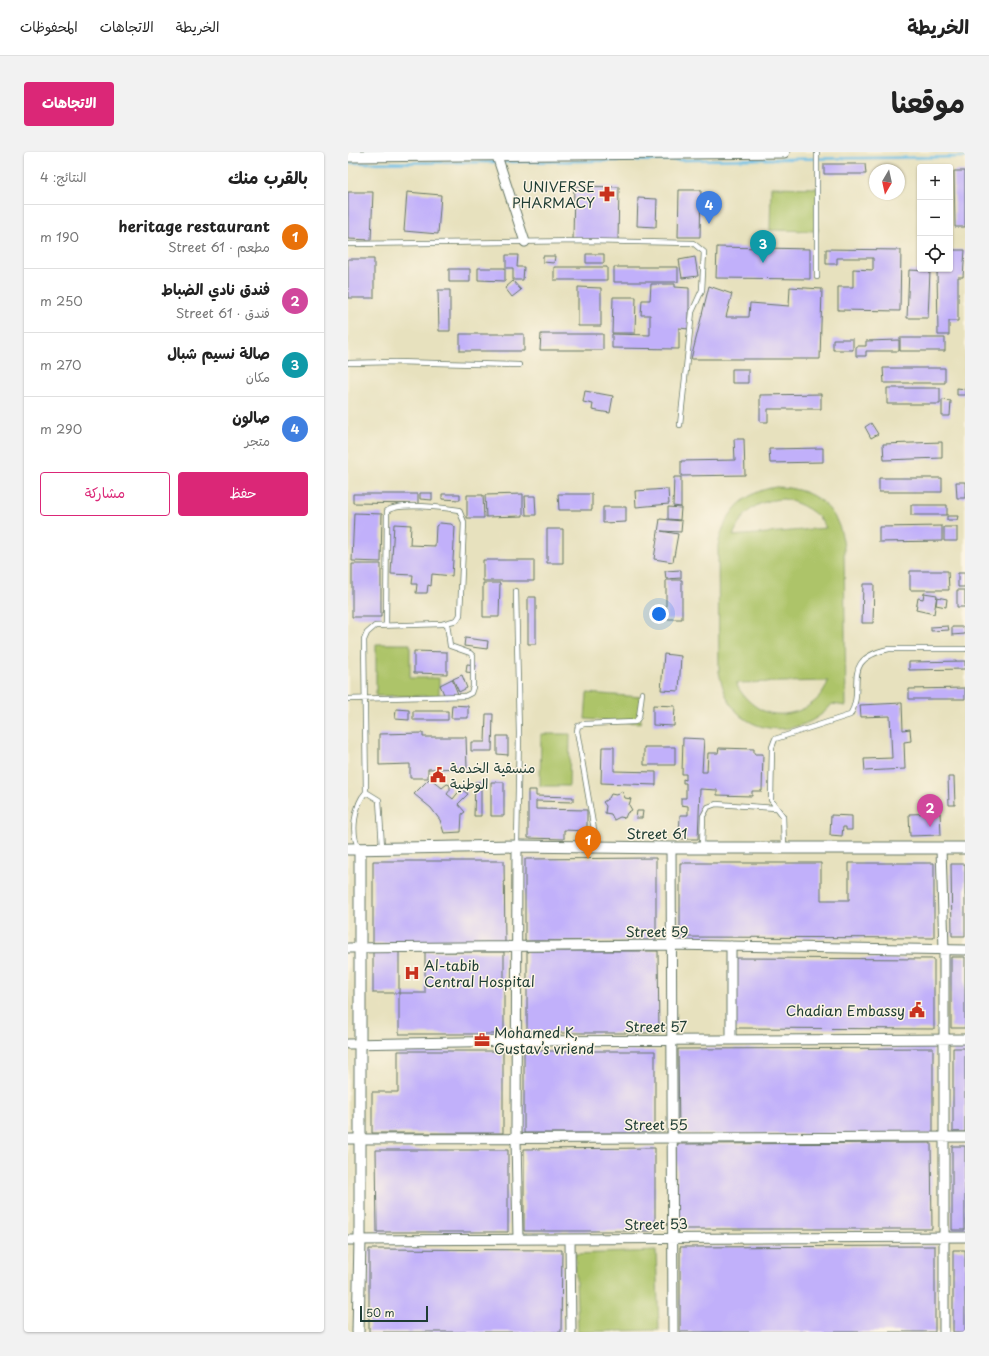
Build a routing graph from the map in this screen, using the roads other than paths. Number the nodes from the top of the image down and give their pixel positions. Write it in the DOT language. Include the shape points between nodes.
graph roads {
  1 [pos="784,152"];
  2 [pos="817,152"];
  3 [pos="348,156"];
  4 [pos="497,156"];
  5 [pos="525,242"];
  6 [pos="348,244"];
  7 [pos="817,277"];
  8 [pos="348,363"];
  9 [pos="519,364"];
  10 [pos="680,425"];
  11 [pos="516,591"];
  12 [pos="448,623"];
  13 [pos="386,625"];
  14 [pos="965,649"];
  15 [pos="642,692"];
  16 [pos="364,698"];
  17 [pos="348,699"];
  18 [pos="366,792"];
  19 [pos="776,808"];
  20 [pos="517,846"];
  21 [pos="382,847"];
  22 [pos="598,848"];
  23 [pos="671,848"];
  24 [pos="702,848"];
  25 [pos="784,848"];
  26 [pos="941,848"];
  27 [pos="965,848"];
  28 [pos="348,849"];
  29 [pos="360,849"];
  30 [pos="671,945"];
  31 [pos="516,946"];
  32 [pos="731,946"];
  33 [pos="348,948"];
  34 [pos="360,948"];
  35 [pos="944,950"];
  36 [pos="965,950"];
  37 [pos="943,1039"];
  38 [pos="965,1039"];
  39 [pos="671,1040"];
  40 [pos="731,1040"];
  41 [pos="516,1041"];
  42 [pos="348,1044"];
  43 [pos="360,1044"];
  44 [pos="944,1137"];
  45 [pos="965,1137"];
  46 [pos="671,1138"];
  47 [pos="348,1139"];
  48 [pos="360,1139"];
  49 [pos="516,1139"];
  50 [pos="965,1237"];
  51 [pos="671,1238"];
  52 [pos="944,1238"];
  53 [pos="518,1239"];
  54 [pos="570,1239"];
  55 [pos="348,1240"];
  56 [pos="360,1240"];
  57 [pos="358,1332"];
  58 [pos="571,1332"];
  59 [pos="673,1332"];
  60 [pos="944,1332"];
  1 -- 4 [label="street"];
  2 -- 7 [label="lane"];
  3 -- 4 [label="street"];
  4 -- 5 [label="street"];
  5 -- 6 [label="lane"];
  5 -- 10 [label="lane" via="693,243 704,252 702,290 692,312"];
  8 -- 9 [label="lane"];
  11 -- 20 [label="lane" via="519,734"];
  12 -- 13 [label="lane"];
  12 -- 13 [label="lane" via="457,620 460,615 464,522 459,510 392,508 387,511"];
  12 -- 16 [label="lane" via="450,646 473,656 471,693 464,696"];
  13 -- 16 [label="lane" via="375,626 364,640"];
  14 -- 19 [label="lane" via="889,649 863,661 857,669 854,704 850,715 780,737 773,743 770,800"];
  15 -- 22 [label="lane" via="639,717 635,722 578,726"];
  16 -- 17 [label="lane"];
  16 -- 18 [label="lane"];
  18 -- 21 [label="lane" via="379,800"];
  18 -- 29 [label="lane" via="356,814 355,838"];
  19 -- 24 [label="lane" via="716,804 708,807 703,816"];
  19 -- 25 [label="lane" via="783,816"];
  20 -- 21 [label="street, Street 61"];
  20 -- 22 [label="street, Street 61"];
  20 -- 31 [label="street"];
  21 -- 29 [label="street, Street 61"];
  22 -- 23 [label="street, Street 61"];
  23 -- 24 [label="street, Street 61"];
  23 -- 30 [label="street"];
  24 -- 25 [label="street, Street 61"];
  25 -- 26 [label="street, Street 61"];
  26 -- 27 [label="street, Street 61"];
  26 -- 35 [label="street"];
  28 -- 29 [label="street, Street 61"];
  29 -- 34 [label="street"];
  30 -- 31 [label="street, Street 59"];
  30 -- 32 [label="street, Street 59"];
  30 -- 39 [label="street"];
  31 -- 34 [label="street, Street 59"];
  31 -- 41 [label="street"];
  32 -- 35 [label="street, Street 59"];
  32 -- 40 [label="street"];
  33 -- 34 [label="street, Street 59"];
  34 -- 43 [label="street"];
  35 -- 36 [label="street, Street 59"];
  35 -- 37 [label="street"];
  37 -- 38 [label="street, Street 57"];
  37 -- 40 [label="street, Street 57"];
  37 -- 44 [label="street"];
  39 -- 40 [label="street, Street 57"];
  39 -- 41 [label="street, Street 57"];
  39 -- 46 [label="street"];
  41 -- 43 [label="street, Street 57"];
  41 -- 49 [label="street"];
  42 -- 43 [label="street, Street 57"];
  43 -- 48 [label="street"];
  44 -- 45 [label="street, Street 55"];
  44 -- 46 [label="street, Street 55"];
  44 -- 52 [label="street"];
  46 -- 49 [label="street, Street 55"];
  46 -- 51 [label="street"];
  47 -- 48 [label="street, Street 55"];
  48 -- 49 [label="street, Street 55"];
  48 -- 56 [label="street"];
  49 -- 53 [label="street"];
  50 -- 52 [label="street, Street 53"];
  51 -- 52 [label="street, Street 53"];
  51 -- 54 [label="street, Street 53"];
  51 -- 59 [label="street"];
  52 -- 60 [label="street"];
  53 -- 54 [label="street, Street 53"];
  53 -- 56 [label="street, Street 53"];
  54 -- 58 [label="street"];
  55 -- 56 [label="street, Street 53"];
  56 -- 57 [label="street"];
}
